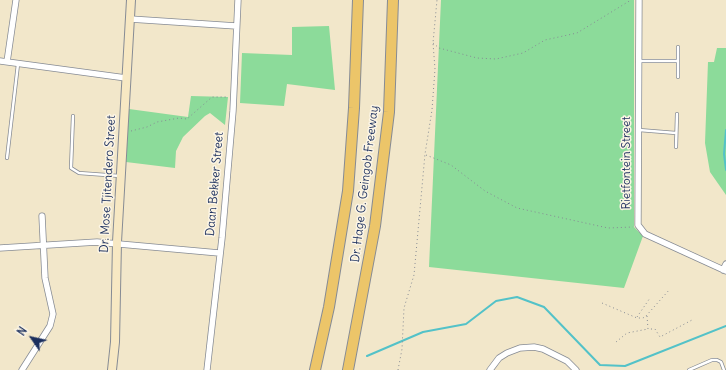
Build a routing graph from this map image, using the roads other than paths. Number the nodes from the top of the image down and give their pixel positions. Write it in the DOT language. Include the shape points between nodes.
graph roads {
  1 [pos="16,0"];
  2 [pos="131,0"];
  3 [pos="238,0"];
  4 [pos="353,0"];
  5 [pos="358,0"];
  6 [pos="394,0"];
  7 [pos="639,0"];
  8 [pos="130,19"];
  9 [pos="236,26"];
  10 [pos="357,46"];
  11 [pos="678,47"];
  12 [pos="0,61"];
  13 [pos="638,61"];
  14 [pos="678,61"];
  15 [pos="7,62"];
  16 [pos="18,64"];
  17 [pos="678,77"];
  18 [pos="126,78"];
  19 [pos="676,114"];
  20 [pos="73,116"];
  21 [pos="638,130"];
  22 [pos="676,133"];
  23 [pos="676,147"];
  24 [pos="7,158"];
  25 [pos="120,176"];
  26 [pos="42,216"];
  27 [pos="117,242"];
  28 [pos="44,245"];
  29 [pos="0,248"];
  30 [pos="219,253"];
  31 [pos="726,264"];
  32 [pos="725,270"];
  33 [pos="22,370"];
  34 [pos="112,370"];
  35 [pos="207,370"];
  36 [pos="315,370"];
  37 [pos="348,370"];
  38 [pos="490,370"];
  39 [pos="576,370"];
  40 [pos="689,370"];
  41 [pos="724,370"];
  1 -- 15 [label="street"];
  2 -- 8 [label="street, Dr. Mose Tjitendero Street"];
  3 -- 9 [label="street, Daan Bekker Street"];
  4 -- 10 [label="highway"];
  5 -- 10 [label="highway, Dr. Hage G. Geingob Freeway"];
  6 -- 37 [label="highway, Dr. Hage G. Geingob Freeway" via="388,112 375,226"];
  7 -- 13 [label="street, Rietfontein Street"];
  8 -- 9 [label="street"];
  8 -- 18 [label="street, Dr. Mose Tjitendero Street"];
  9 -- 30 [label="street, Daan Bekker Street" via="232,111"];
  10 -- 36 [label="highway, Dr. Hage G. Geingob Freeway" via="348,191 329,307"];
  11 -- 14 [label="lane"];
  12 -- 15 [label="street"];
  13 -- 14 [label="lane"];
  13 -- 21 [label="street, Rietfontein Street"];
  14 -- 17 [label="lane"];
  15 -- 16 [label="street"];
  16 -- 18 [label="street"];
  16 -- 24 [label="lane"];
  18 -- 25 [label="street, Dr. Mose Tjitendero Street"];
  19 -- 22 [label="lane"];
  20 -- 25 [label="lane" via="71,168 79,173"];
  21 -- 22 [label="lane"];
  21 -- 32 [label="street, Rietfontein Street" via="638,225 645,234"];
  22 -- 23 [label="lane"];
  25 -- 27 [label="street, Dr. Mose Tjitendero Street"];
  26 -- 28 [label="street"];
  27 -- 28 [label="street"];
  27 -- 30 [label="street"];
  27 -- 34 [label="street, Dr. Mose Tjitendero Street" via="116,342"];
  28 -- 29 [label="street"];
  28 -- 33 [label="street" via="45,278 53,314 50,326"];
  30 -- 35 [label="street, Daan Bekker Street"];
  31 -- 32 [label="street"];
  38 -- 39 [label="street" via="499,358 507,353 520,348 534,347 544,349 567,361"];
  40 -- 41 [label="lane" via="712,360 721,362"];
}
